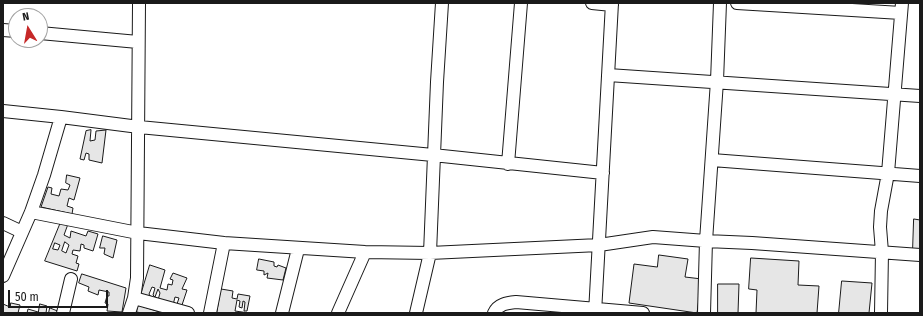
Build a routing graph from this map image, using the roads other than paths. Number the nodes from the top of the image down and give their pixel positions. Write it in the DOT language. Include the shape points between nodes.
graph roads {
  1 [pos="139,3"];
  2 [pos="442,3"];
  3 [pos="521,3"];
  4 [pos="592,3"];
  5 [pos="720,3"];
  6 [pos="737,3"];
  7 [pos="612,4"];
  8 [pos="901,8"];
  9 [pos="48,34"];
  10 [pos="138,42"];
  11 [pos="608,75"];
  12 [pos="717,82"];
  13 [pos="895,95"];
  14 [pos="920,96"];
  15 [pos="3,111"];
  16 [pos="61,117"];
  17 [pos="138,127"];
  18 [pos="434,155"];
  19 [pos="712,160"];
  20 [pos="508,164"];
  21 [pos="603,173"];
  22 [pos="888,173"];
  23 [pos="920,176"];
  24 [pos="31,212"];
  25 [pos="3,223"];
  26 [pos="22,232"];
  27 [pos="138,233"];
  28 [pos="706,241"];
  29 [pos="224,243"];
  30 [pos="599,244"];
  31 [pos="298,249"];
  32 [pos="365,252"];
  33 [pos="882,252"];
  34 [pos="430,253"];
  35 [pos="920,255"];
  36 [pos="3,276"];
  37 [pos="71,279"];
  38 [pos="134,298"];
  39 [pos="595,311"];
  40 [pos="64,313"];
  41 [pos="129,313"];
  42 [pos="188,313"];
  43 [pos="210,313"];
  44 [pos="282,313"];
  45 [pos="338,313"];
  46 [pos="416,313"];
  47 [pos="494,313"];
  48 [pos="642,313"];
  49 [pos="704,313"];
  50 [pos="880,313"];
  1 -- 10 [label="street"];
  2 -- 18 [label="street"];
  3 -- 20 [label="street"];
  4 -- 7 [label="street"];
  5 -- 12 [label="street"];
  6 -- 8 [label="street"];
  7 -- 11 [label="street"];
  8 -- 13 [label="street"];
  9 -- 10 [label="street"];
  10 -- 17 [label="street"];
  11 -- 12 [label="street"];
  11 -- 21 [label="street"];
  12 -- 13 [label="street"];
  12 -- 19 [label="street"];
  13 -- 14 [label="street"];
  13 -- 22 [label="street"];
  15 -- 16 [label="street"];
  16 -- 17 [label="street"];
  16 -- 24 [label="street"];
  17 -- 18 [label="street"];
  17 -- 27 [label="street"];
  18 -- 20 [label="street"];
  18 -- 34 [label="street"];
  19 -- 22 [label="street"];
  19 -- 28 [label="street"];
  20 -- 21 [label="street"];
  21 -- 30 [label="street"];
  22 -- 23 [label="street"];
  22 -- 33 [label="street" via="881,211"];
  24 -- 26 [label="street"];
  24 -- 27 [label="street"];
  25 -- 26 [label="street"];
  26 -- 36 [label="street"];
  27 -- 29 [label="street"];
  27 -- 38 [label="street"];
  28 -- 30 [label="street" via="653,237"];
  28 -- 33 [label="street"];
  28 -- 49 [label="street"];
  29 -- 31 [label="street"];
  29 -- 43 [label="street"];
  30 -- 34 [label="street"];
  30 -- 39 [label="street"];
  31 -- 32 [label="street"];
  31 -- 44 [label="street"];
  32 -- 34 [label="street"];
  32 -- 45 [label="street"];
  33 -- 35 [label="street"];
  33 -- 50 [label="street"];
  34 -- 46 [label="street"];
  37 -- 40 [label="street"];
  38 -- 41 [label="street"];
  38 -- 42 [label="street"];
  39 -- 47 [label="street" via="516,302 504,304"];
  39 -- 48 [label="street"];
}
